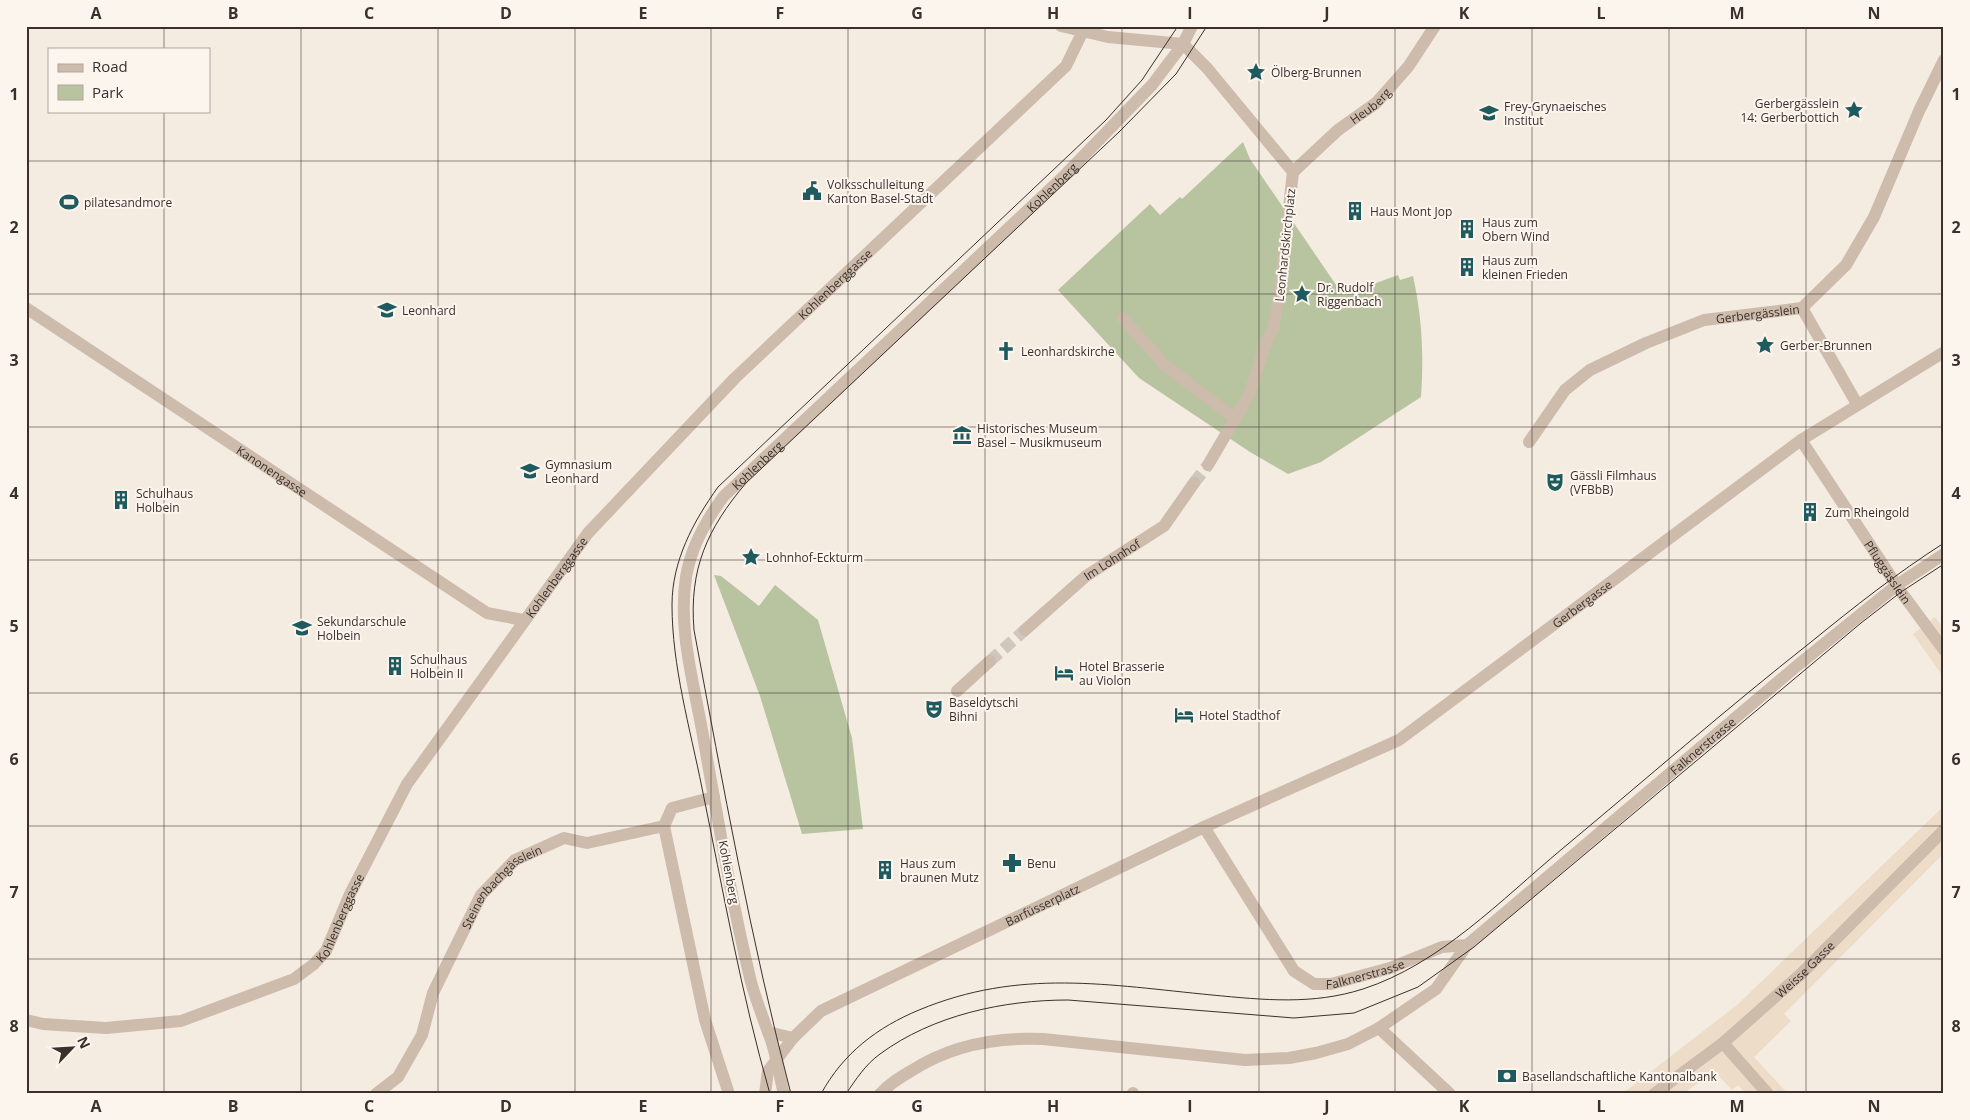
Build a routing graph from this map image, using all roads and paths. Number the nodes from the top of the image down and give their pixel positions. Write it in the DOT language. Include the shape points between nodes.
graph roads {
  1 [pos="1061,26"];
  2 [pos="1192,26"];
  3 [pos="1435,26"];
  4 [pos="1082,32"];
  5 [pos="1183,44"];
  6 [pos="1944,60"];
  7 [pos="1293,172"];
  8 [pos="26,308"];
  9 [pos="1802,308"];
  10 [pos="1122,318"];
  11 [pos="1944,352"];
  12 [pos="1858,404"];
  13 [pos="1236,419"];
  14 [pos="1801,440"];
  15 [pos="1529,442"];
  16 [pos="1208,465"];
  17 [pos="1194,484"];
  18 [pos="1944,554"];
  19 [pos="1897,585"];
  20 [pos="523,620"];
  21 [pos="1025,630"];
  22 [pos="1944,650"];
  23 [pos="990,660"];
  24 [pos="957,691"];
  25 [pos="714,797"];
  26 [pos="664,826"];
  27 [pos="1204,828"];
  28 [pos="1944,830"];
  29 [pos="1467,945"];
  30 [pos="26,1020"];
  31 [pos="1379,1028"];
  32 [pos="768,1032"];
  33 [pos="793,1038"];
  34 [pos="1723,1042"];
  35 [pos="776,1060"];
  36 [pos="376,1094"];
  37 [pos="729,1094"];
  38 [pos="765,1094"];
  39 [pos="784,1094"];
  40 [pos="880,1094"];
  41 [pos="1450,1094"];
  42 [pos="1654,1094"];
  43 [pos="1768,1094"];
  1 -- 4 [label="street"];
  2 -- 5 [label="street, Kohlenberg"];
  3 -- 7 [label="street, Heuberg" via="1408,67 1376,103 1338,130"];
  4 -- 5 [label="street"];
  4 -- 20 [label="street, Kohlenberggasse" via="1066,66 735,378 651,465 588,533"];
  5 -- 7 [label="street, Leonhardskirchplatz" via="1207,68"];
  5 -- 25 [label="street, Kohlenberg" via="1152,85 1065,175 724,496 709,516 691,555 683,603 684,633"];
  6 -- 9 [label="street, Gerbergässlein" via="1874,217 1846,265"];
  7 -- 13 [label="street, Leonhardskirchplatz" via="1280,296 1273,329 1249,395"];
  8 -- 20 [label="street, Kanonengasse" via="487,614"];
  9 -- 12 [label="street"];
  9 -- 15 [label="street, Gerbergässlein" via="1704,320 1590,370 1565,390"];
  10 -- 13 [label="street" via="1166,366"];
  11 -- 12 [label="street, Gerbergasse"];
  12 -- 14 [label="street, Gerbergasse"];
  13 -- 16 [label="street, Leonhardskirchplatz"];
  14 -- 19 [label="street, Pfluggässlein"];
  14 -- 27 [label="street, Gerbergasse" via="1399,740"];
  17 -- 21 [label="street, Im Lohnhof" via="1164,526 1086,576"];
  18 -- 19 [label="street, Falknerstrasse"];
  19 -- 22 [label="street, Pfluggässlein"];
  19 -- 29 [label="street, Falknerstrasse"];
  20 -- 30 [label="street, Kohlenberggasse" via="407,784 350,894 326,950 314,964 294,978 180,1021 106,1028"];
  23 -- 24 [label="street"];
  25 -- 26 [label="street" via="672,808"];
  25 -- 32 [label="street, Kohlenberg" via="751,980 760,1016"];
  26 -- 36 [label="street, Steinenbachgässlein" via="586,843 564,838 515,860 481,895 433,993 422,1035 398,1077"];
  26 -- 37 [label="street" via="705,1020"];
  27 -- 29 [label="street, Falknerstrasse" via="1294,971 1314,984 1331,984 1390,968 1442,947"];
  27 -- 33 [label="street, Barfüsserplatz" via="821,1010"];
  28 -- 34 [label="street, Weisse Gasse" via="1801,974"];
  29 -- 31 [label="street, Falknerstrasse" via="1436,989"];
  31 -- 40 [label="street" via="1348,1044 1316,1053 1245,1060 1010,1038 952,1050 925,1062 888,1085"];
  31 -- 41 [label="street"];
  32 -- 33 [label="street"];
  32 -- 35 [label="street, Kohlenberg"];
  33 -- 35 [label="street, Barfüsserplatz"];
  34 -- 42 [label="street, Weisse Gasse"];
  34 -- 43 [label="street"];
  35 -- 38 [label="street, Barfüsserplatz" via="768,1071"];
  35 -- 39 [label="street, Kohlenberg"];
}
